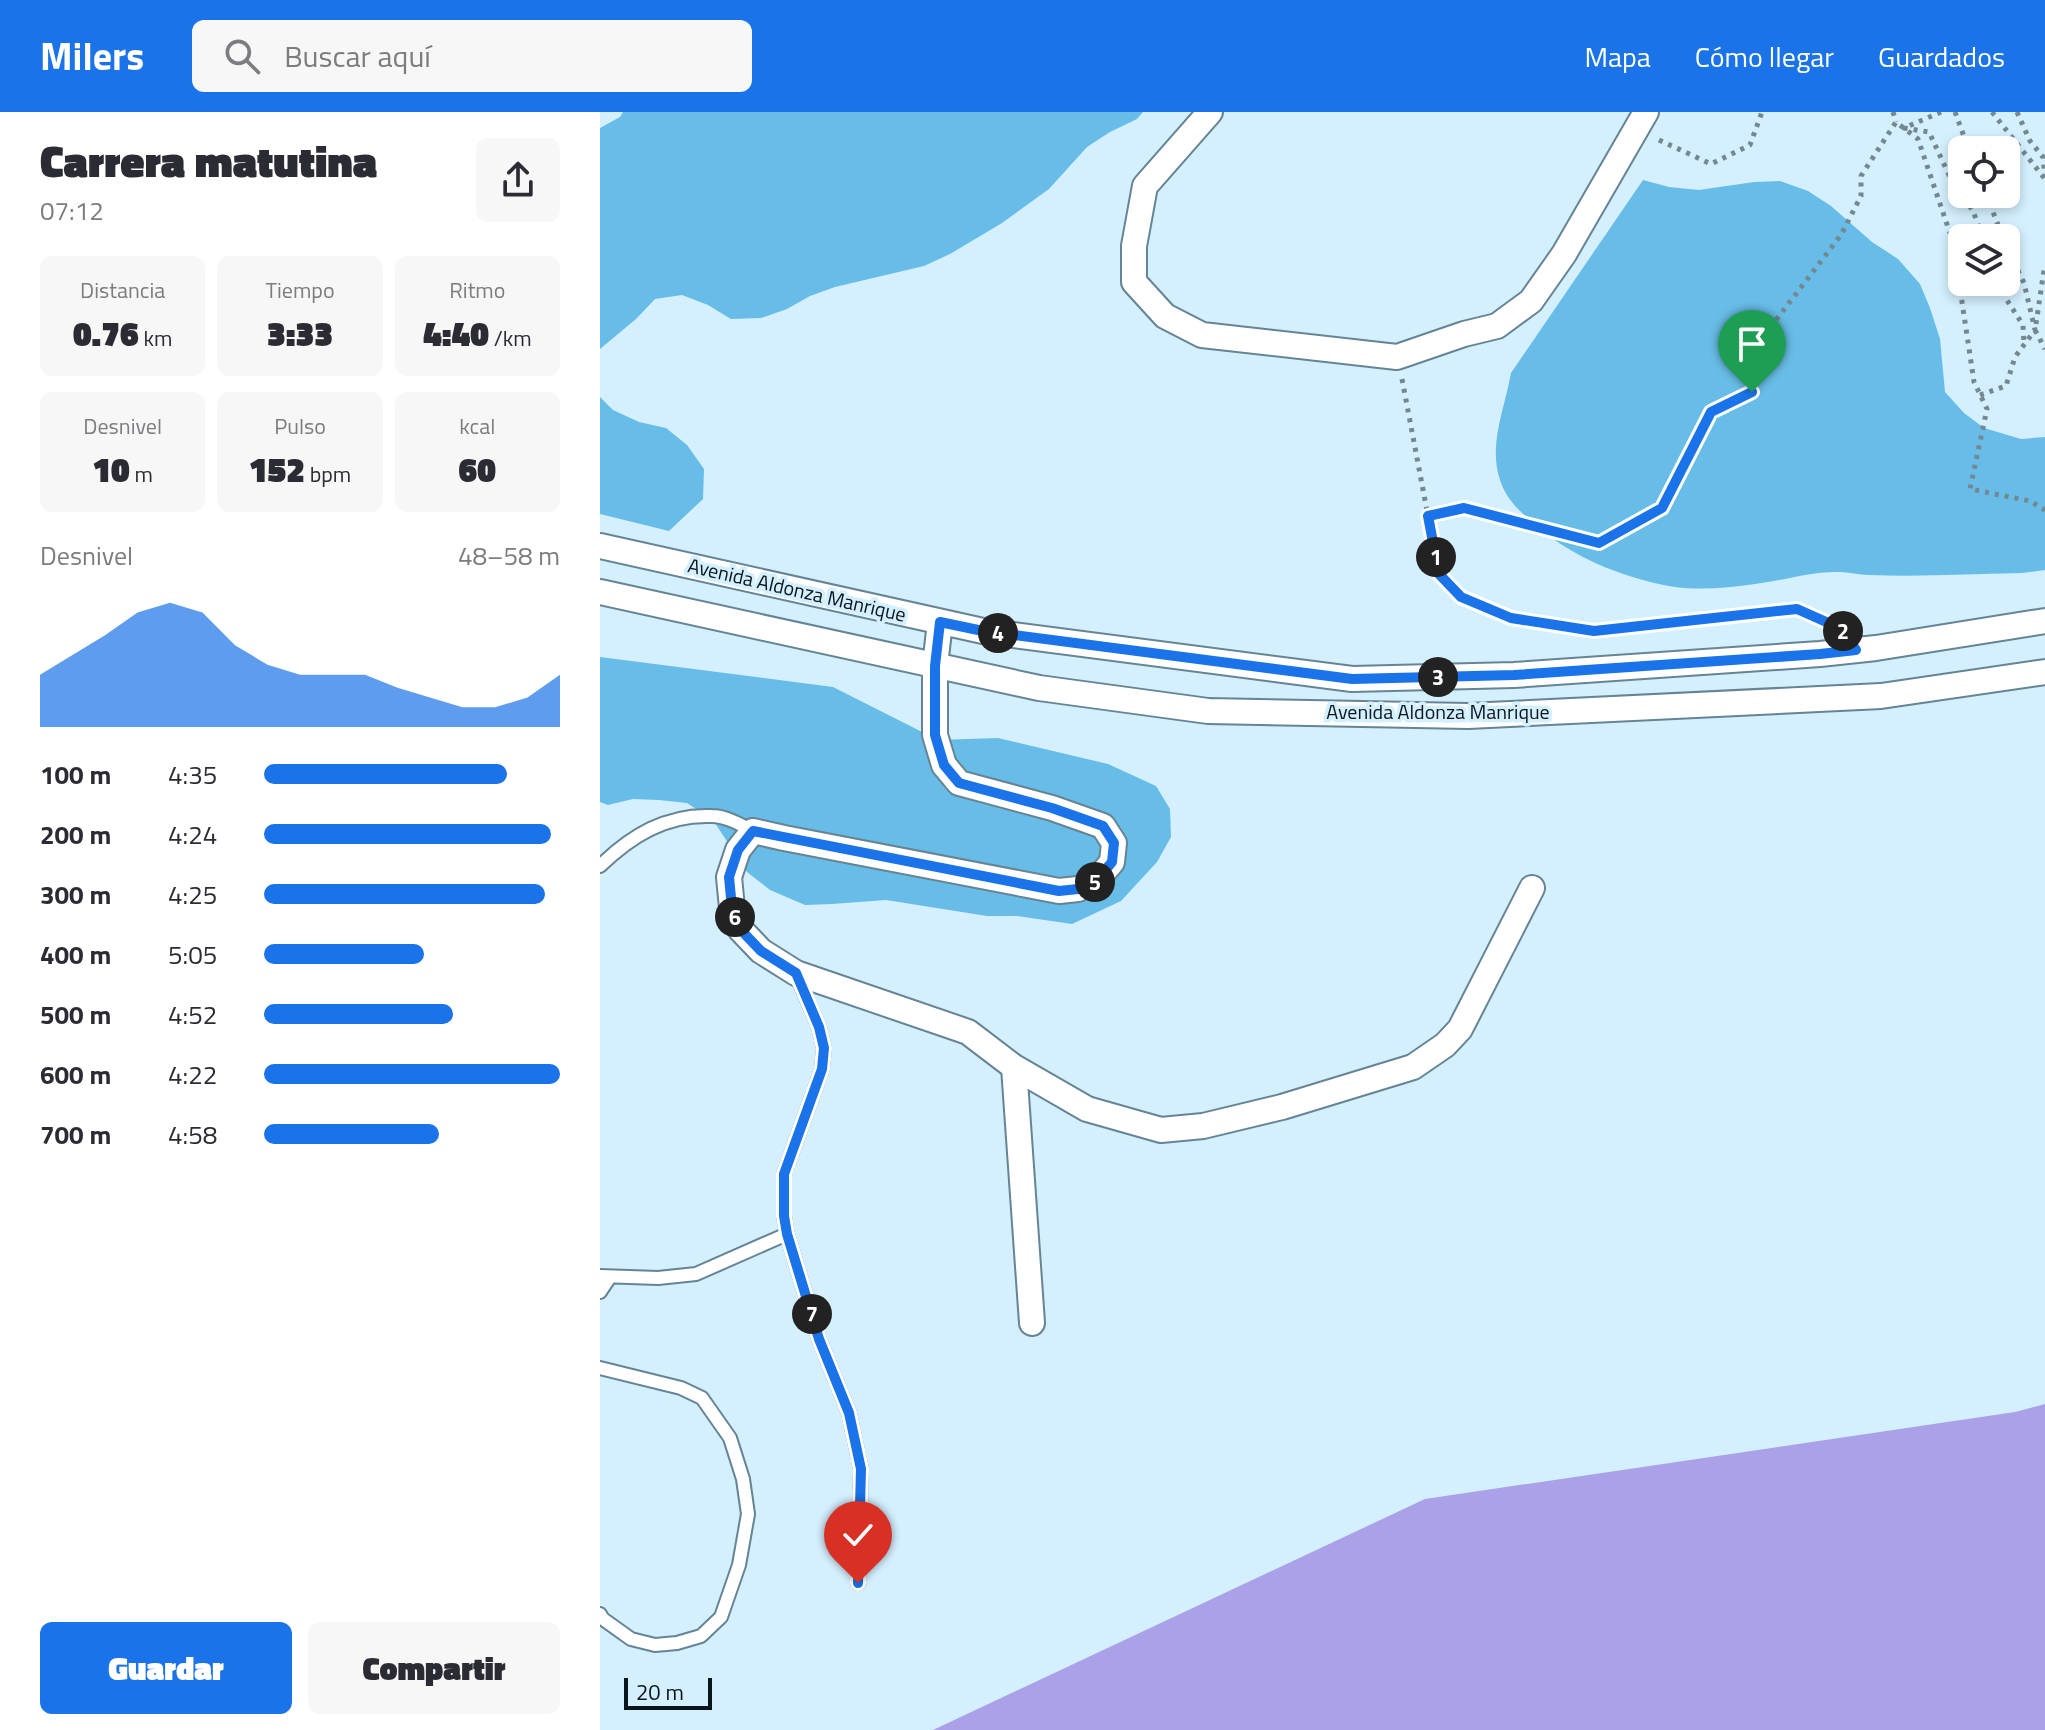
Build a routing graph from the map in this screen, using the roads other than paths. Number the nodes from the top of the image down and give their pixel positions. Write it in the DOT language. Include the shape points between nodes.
graph roads {
  1 [pos="1210,112"];
  2 [pos="1641,120"];
  3 [pos="600,546"];
  4 [pos="600,592"];
  5 [pos="2045,621"];
  6 [pos="940,622"];
  7 [pos="935,666"];
  8 [pos="2045,672"];
  9 [pos="753,831"];
  10 [pos="600,866"];
  11 [pos="1532,888"];
  12 [pos="796,973"];
  13 [pos="1014,1067"];
  14 [pos="787,1234"];
  15 [pos="605,1277"];
  16 [pos="600,1292"];
  17 [pos="1032,1323"];
  18 [pos="600,1368"];
  19 [pos="858,1583"];
  20 [pos="600,1614"];
  1 -- 2 [label="street" via="1145,186 1134,246 1134,282 1165,316 1202,335 1397,357 1497,326 1531,301"];
  3 -- 6 [label="street, Avenida Aldonza Manrique"];
  4 -- 7 [label="street, Avenida Aldonza Manrique"];
  5 -- 6 [label="street, Avenida Aldonza Manrique" via="1820,654 1514,675 1352,679"];
  6 -- 7 [label="street"];
  7 -- 8 [label="street, Avenida Aldonza Manrique" via="1039,688 1208,711 1468,716 1881,696"];
  7 -- 9 [label="street" via="935,735 944,765 959,783 1103,826 1114,843 1112,862 1096,881 1059,891"];
  9 -- 10 [label="lane" via="714,815 670,820 631,838"];
  9 -- 12 [label="street" via="738,850 729,877 732,908 740,929 761,951"];
  11 -- 13 [label="street" via="1460,1029 1413,1067 1282,1107 1161,1130 1087,1109"];
  12 -- 13 [label="street" via="968,1032"];
  12 -- 14 [label="lane" via="824,1048 822,1069 784,1174"];
  13 -- 17 [label="street"];
  14 -- 15 [label="lane" via="696,1274"];
  14 -- 19 [label="lane" via="819,1339 849,1413 861,1469"];
  15 -- 16 [label="lane"];
  18 -- 20 [label="lane" via="702,1398 730,1438 748,1514 739,1565 721,1617 701,1636 655,1645 631,1639"];
}
